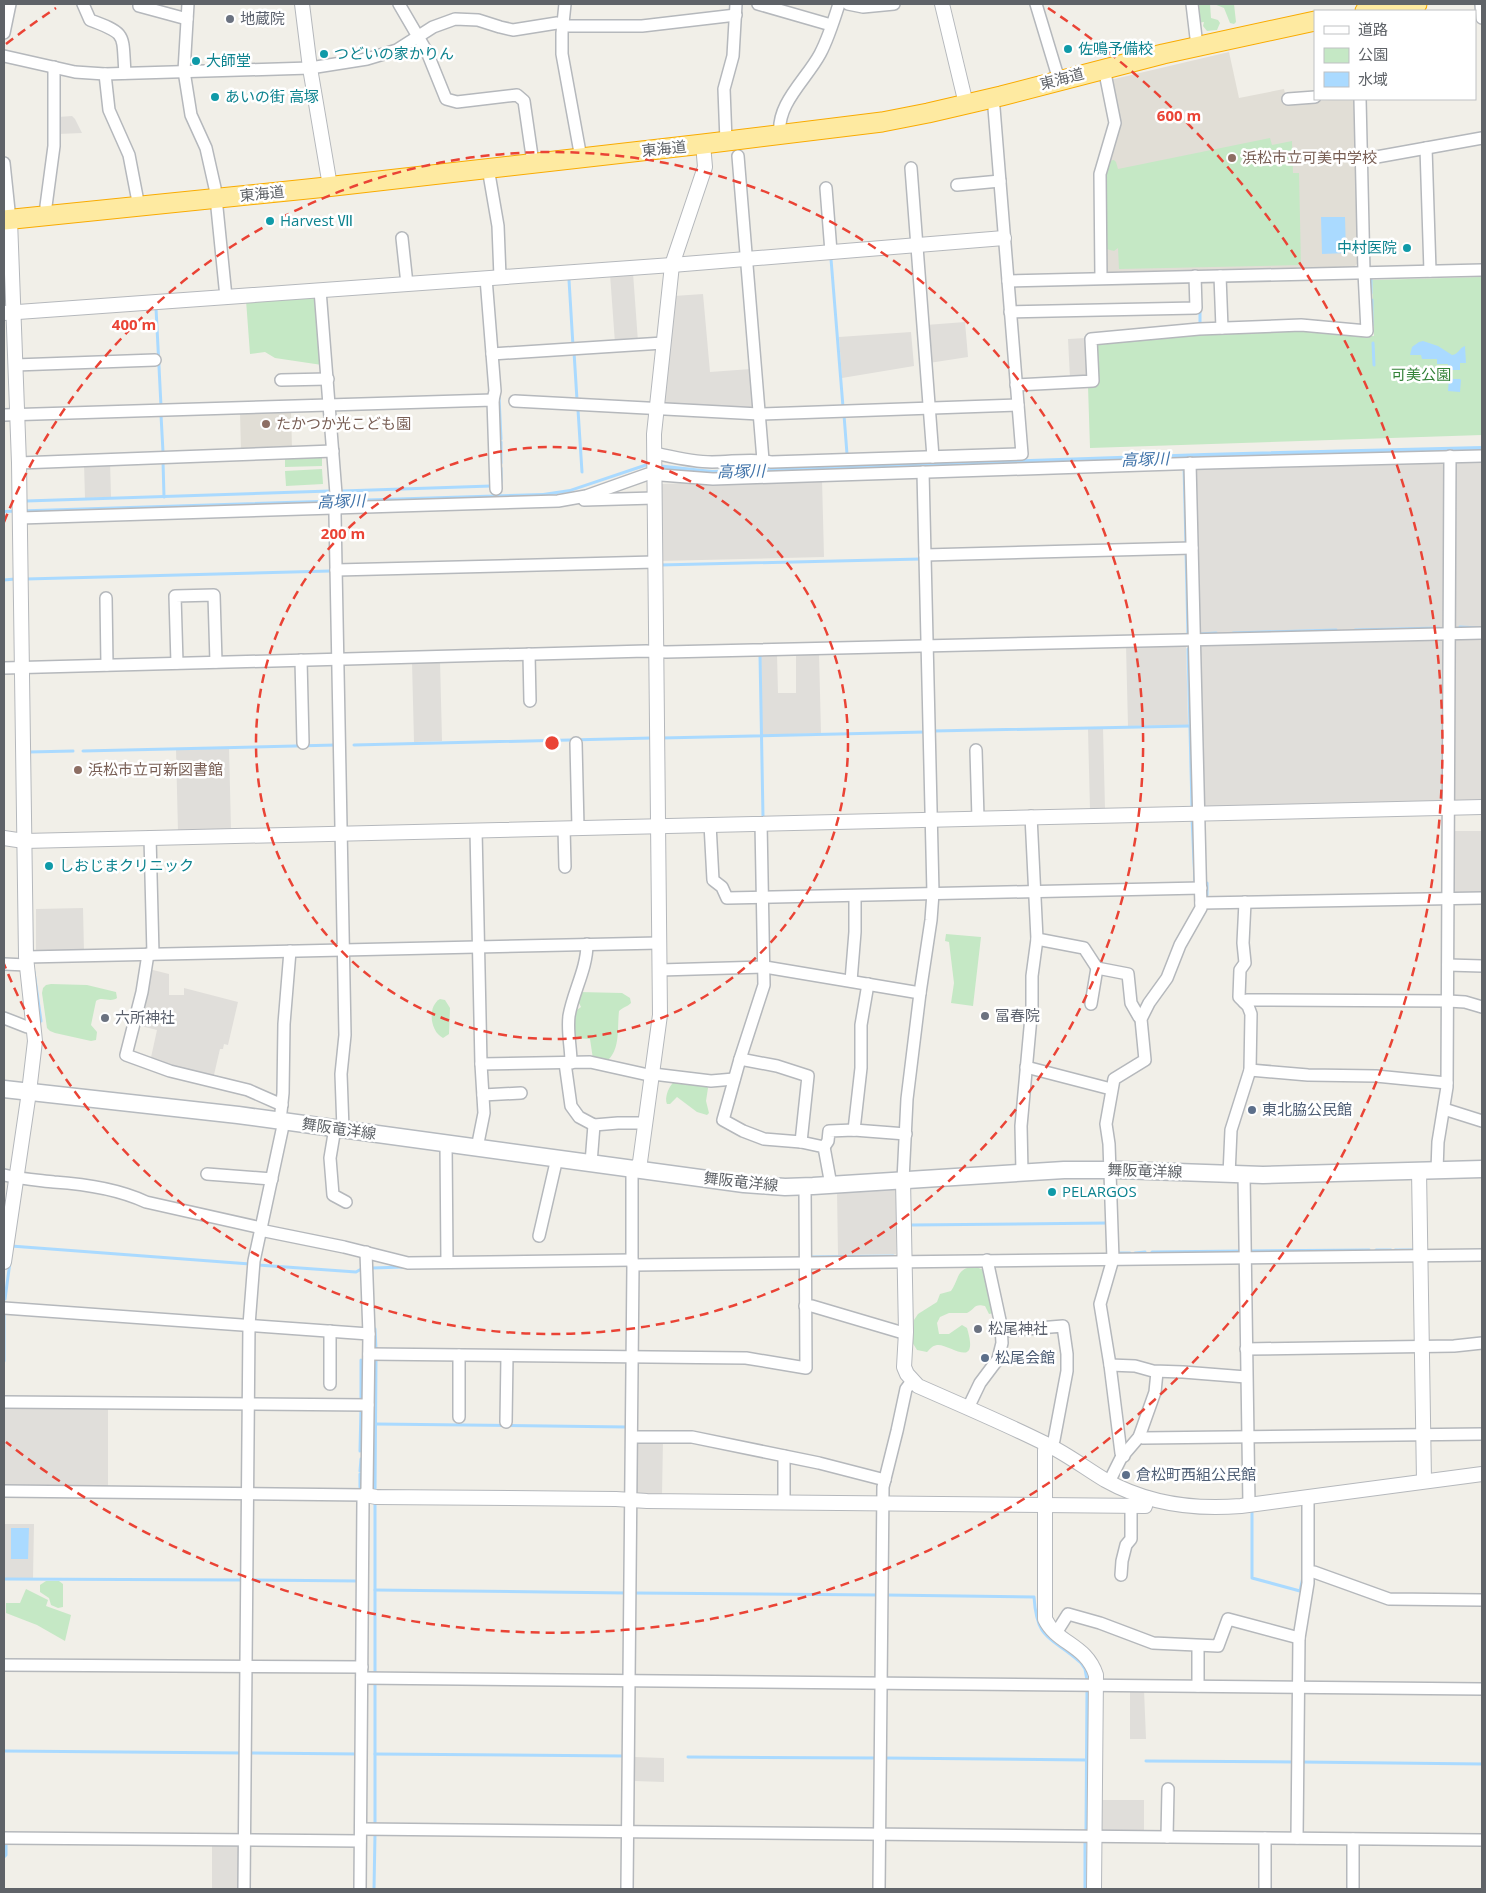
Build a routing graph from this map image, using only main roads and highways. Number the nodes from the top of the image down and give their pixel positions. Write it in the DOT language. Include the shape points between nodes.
graph roads {
  1 [pos="1416,4"];
  2 [pos="1376,8"];
  3 [pos="1314,21"];
  4 [pos="7,220"];
  5 [pos="4,1089"];
  6 [pos="1482,1169"];
  1 -- 2 [label="highway"];
  3 -- 4 [label="highway, 東海道" via="1196,46 898,119 780,135 732,148 703,144"];
  5 -- 6 [label="main road, 舞阪竜洋線" via="282,1115 339,1129 744,1184 804,1187 1022,1172 1110,1170 1237,1175"];
}
